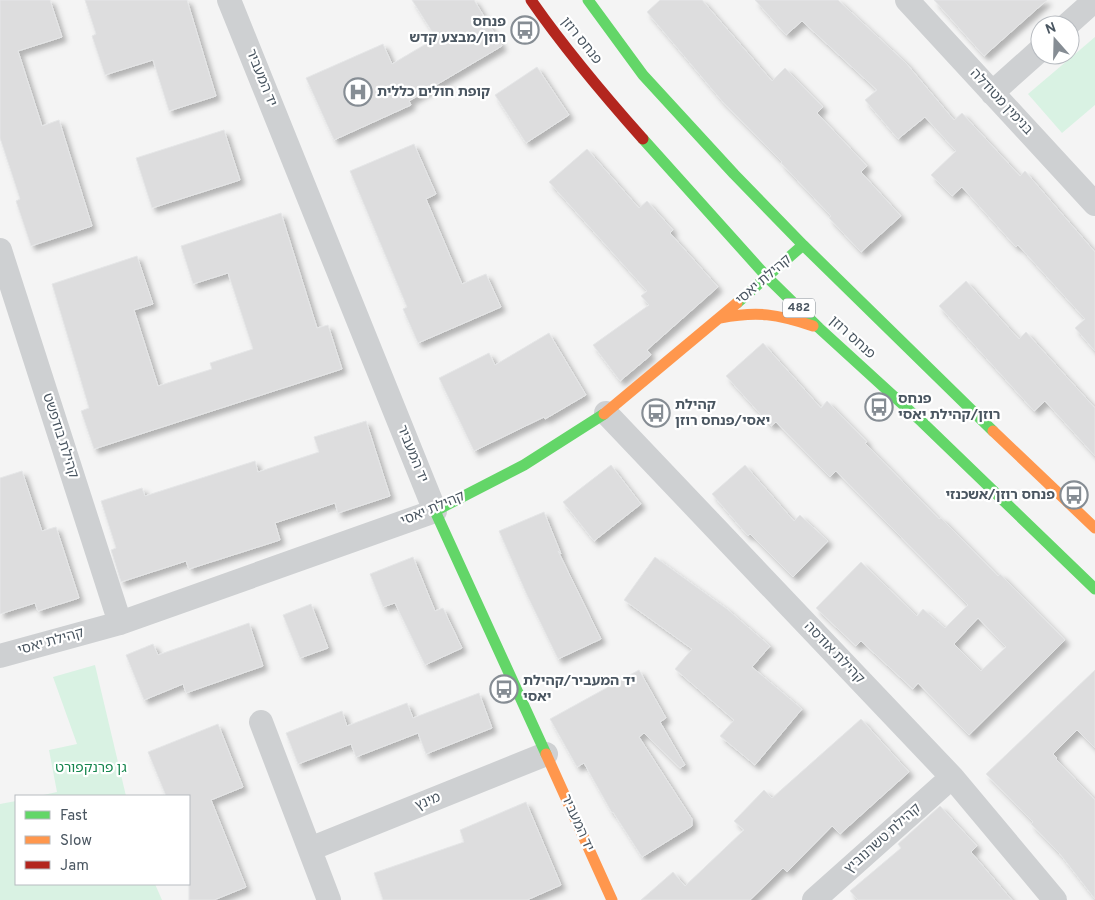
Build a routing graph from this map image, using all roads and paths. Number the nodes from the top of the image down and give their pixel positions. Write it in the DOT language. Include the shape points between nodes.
graph roads {
  1 [pos="230,0"];
  2 [pos="531,0"];
  3 [pos="588,0"];
  4 [pos="907,0"];
  5 [pos="1095,0"];
  6 [pos="1078,15"];
  7 [pos="1030,59"];
  8 [pos="992,93"];
  9 [pos="1095,204"];
  10 [pos="803,245"];
  11 [pos="0,250"];
  12 [pos="767,277"];
  13 [pos="720,318"];
  14 [pos="819,328"];
  15 [pos="606,413"];
  16 [pos="435,511"];
  17 [pos="1095,528"];
  18 [pos="1093,584"];
  19 [pos="120,623"];
  20 [pos="0,656"];
  21 [pos="261,722"];
  22 [pos="546,754"];
  23 [pos="952,777"];
  24 [pos="310,849"];
  25 [pos="822,897"];
  26 [pos="329,900"];
  27 [pos="612,900"];
  28 [pos="1055,900"];
  1 -- 16 [label="street, יד המעביר"];
  2 -- 12 [label="main road, פנחס רוזן / 482" via="612,104"];
  3 -- 10 [label="main road, פנחס רוזן" via="644,75"];
  4 -- 8 [label="street, בנימין מטודלה"];
  5 -- 6 [label="street"];
  7 -- 8 [label="street"];
  8 -- 9 [label="street, בנימין מטודלה"];
  10 -- 12 [label="main road, קהילת יאסי"];
  10 -- 17 [label="main road, פנחס רוזן"];
  11 -- 19 [label="street, קהילת בודפשט"];
  12 -- 13 [label="main road, קהילת יאסי"];
  12 -- 14 [label="main road, פנחס רוזן / 482"];
  13 -- 14 [label="main road" via="762,312"];
  13 -- 15 [label="main road, קהילת יאסי"];
  14 -- 18 [label="main road, פנחס רוזן / 482"];
  15 -- 16 [label="main road, קהילת יאסי" via="524,465"];
  15 -- 23 [label="street, קהילת אודסה"];
  16 -- 19 [label="street, קהילת יאסי"];
  16 -- 22 [label="main road, יד המעביר"];
  19 -- 20 [label="street, קהילת יאסי"];
  21 -- 24 [label="street"];
  22 -- 24 [label="street, מינץ"];
  22 -- 27 [label="main road, יד המעביר"];
  23 -- 25 [label="street, קהילת טשרנוביץ"];
  23 -- 28 [label="street, קהילת אודסה"];
  24 -- 26 [label="street"];
}
